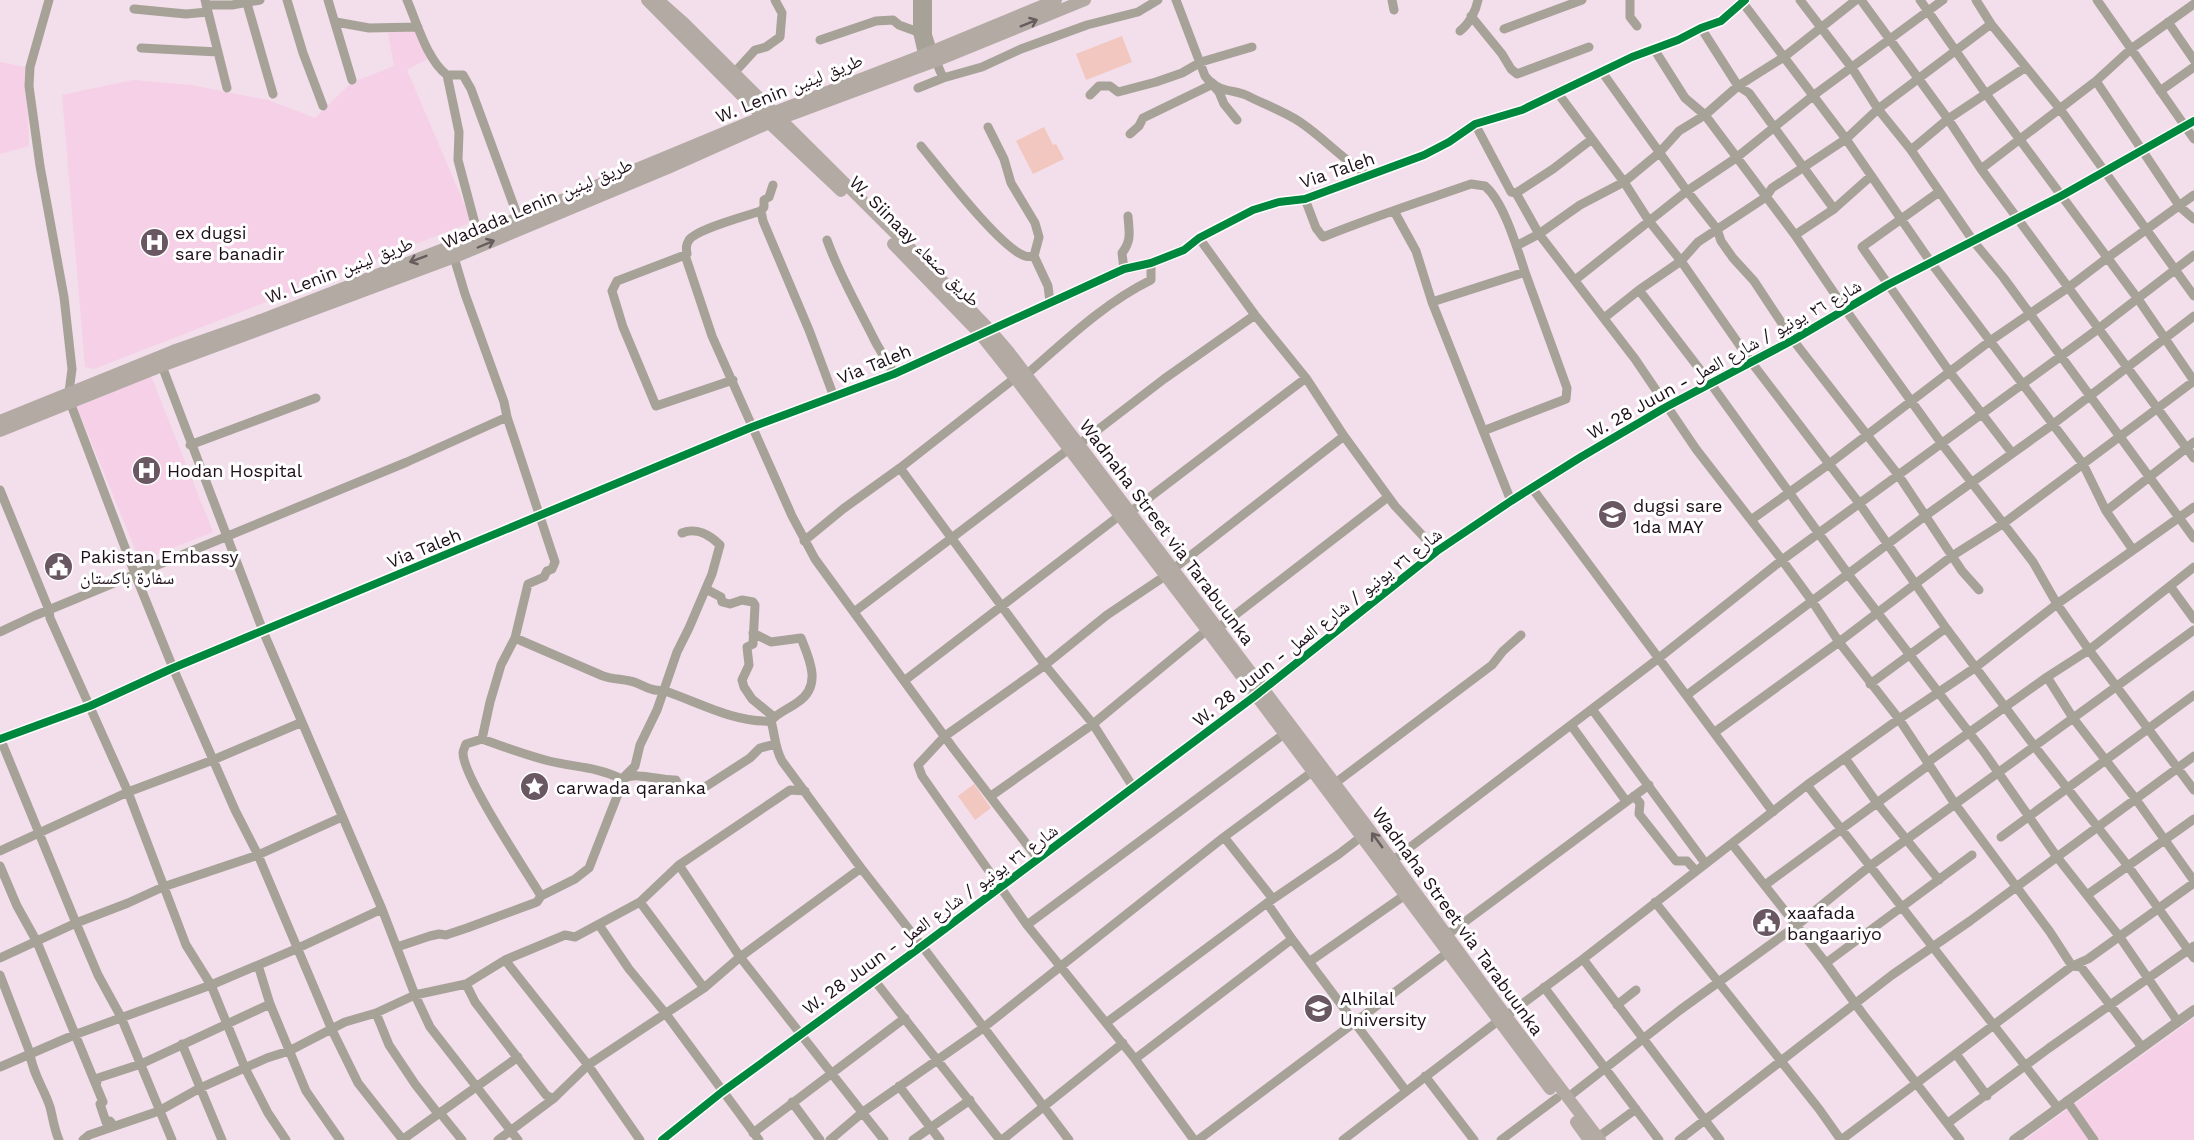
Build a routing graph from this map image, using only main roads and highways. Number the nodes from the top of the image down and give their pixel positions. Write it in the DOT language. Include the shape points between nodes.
graph roads {
  1 [pos="647,0"];
  2 [pos="658,0"];
  3 [pos="1056,0"];
  4 [pos="1085,0"];
  5 [pos="1037,4"];
  6 [pos="929,58"];
  7 [pos="771,118"];
  8 [pos="667,163"];
  9 [pos="453,251"];
  10 [pos="70,397"];
  11 [pos="0,421"];
  12 [pos="0,431"];
  13 [pos="1259,693"];
  14 [pos="1502,1019"];
  15 [pos="1596,1139"];
  1 -- 7 [label="main road"];
  2 -- 7 [label="main road" via="734,73"];
  3 -- 5 [label="main road, W. Lenin طريق لينين"];
  6 -- 4 [label="main road, one-way"];
  5 -- 6 [label="main road, W. Lenin طريق لينين"];
  6 -- 7 [label="main road, W. Lenin طريق لينين"];
  7 -- 8 [label="main road, Wadada Lenin طريق لينين"];
  7 -- 13 [label="main road, W. Siinaay طريق صنعاء" via="985,332"];
  9 -- 8 [label="main road, Wadada Lenin طريق لينين, one-way"];
  8 -- 9 [label="main road, W. Lenin طريق لينين" via="518,218"];
  9 -- 10 [label="main road, W. Lenin طريق لينين, one-way"];
  9 -- 10 [label="main road, Wadada Lenin طريق لينين" via="162,366"];
  10 -- 11 [label="main road, W. Lenin طريق لينين"];
  10 -- 12 [label="main road, Wadada Lenin طريق لينين"];
  14 -- 13 [label="main road, Wadnaha Street via Tarabuunka, one-way" via="1392,861"];
  13 -- 14 [label="main road, W. Siinaay طريق صنعاء" via="1312,772 1447,953"];
  14 -- 15 [label="main road, W. Siinaay طريق صنعاء"];
}
